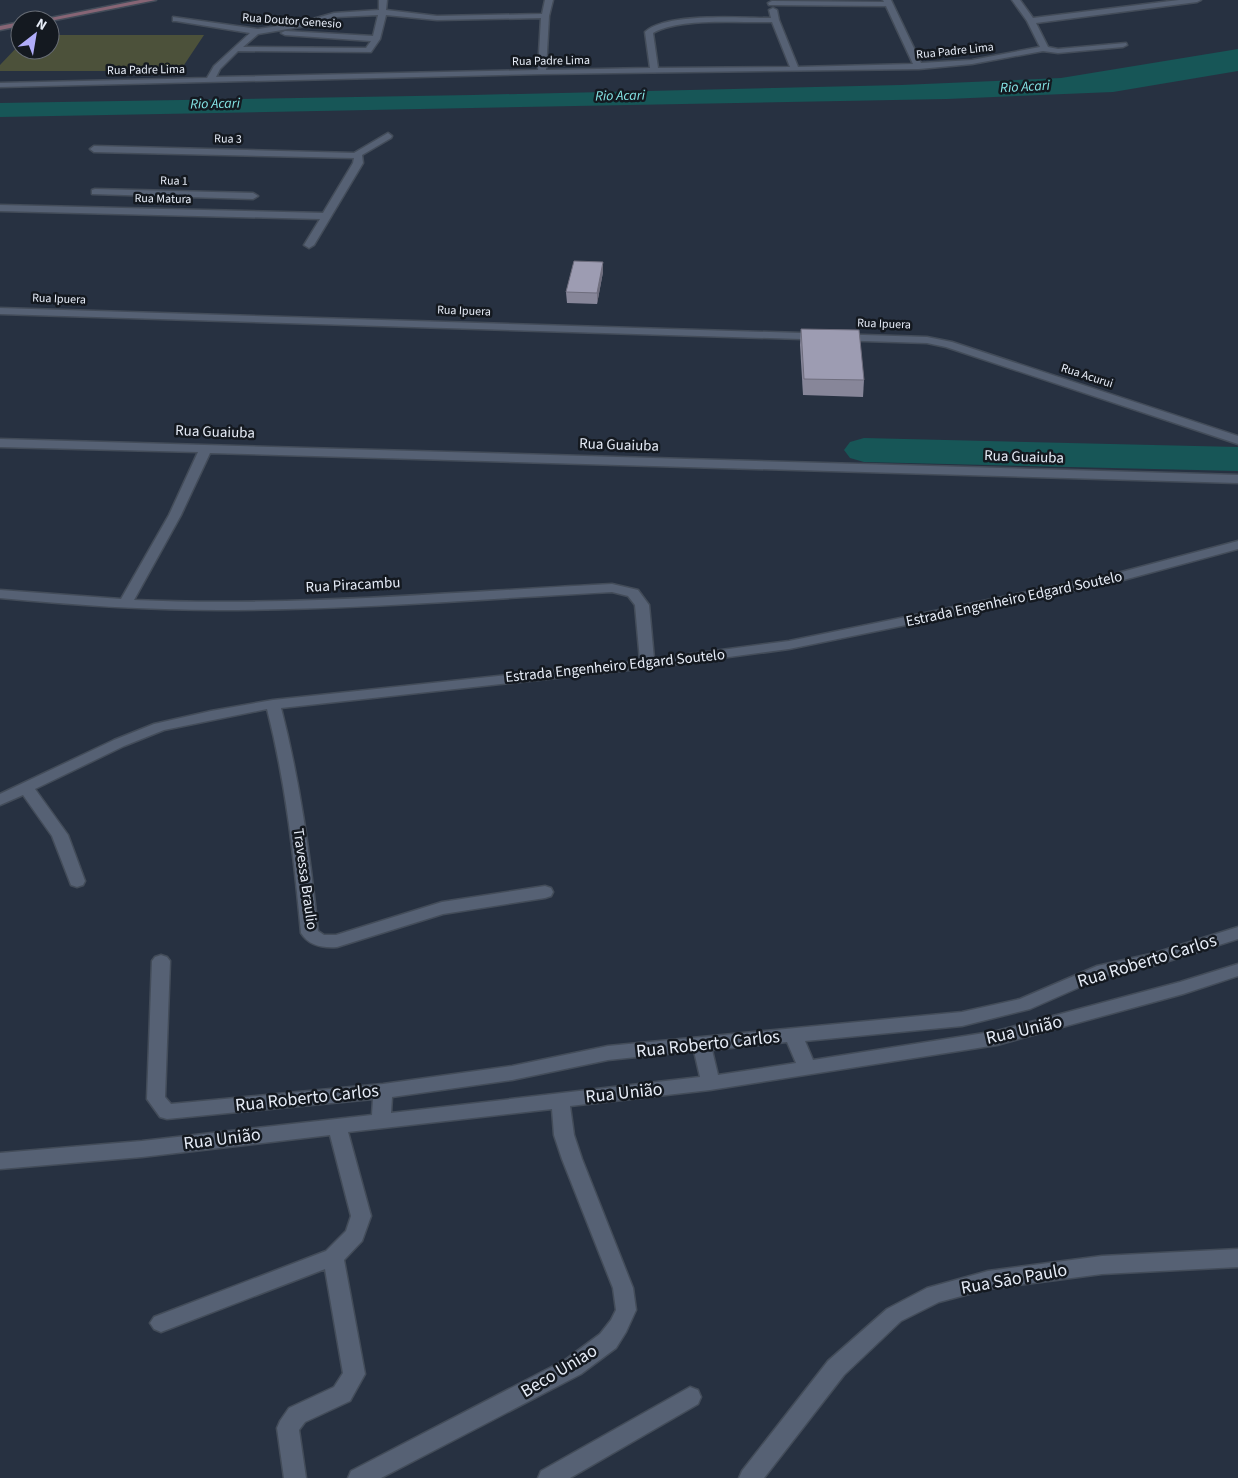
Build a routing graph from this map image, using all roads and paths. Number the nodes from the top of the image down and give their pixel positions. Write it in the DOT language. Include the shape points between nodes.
graph roads {
  1 [pos="146,0"];
  2 [pos="383,0"];
  3 [pos="549,0"];
  4 [pos="1016,0"];
  5 [pos="1197,0"];
  6 [pos="1185,1"];
  7 [pos="772,2"];
  8 [pos="888,2"];
  9 [pos="383,12"];
  10 [pos="545,16"];
  11 [pos="60,17"];
  12 [pos="176,19"];
  13 [pos="775,20"];
  14 [pos="1032,21"];
  15 [pos="256,32"];
  16 [pos="376,38"];
  17 [pos="1123,46"];
  18 [pos="1044,49"];
  19 [pos="235,50"];
  20 [pos="919,67"];
  21 [pos="795,70"];
  22 [pos="654,71"];
  23 [pos="542,72"];
  24 [pos="210,80"];
  25 [pos="0,85"];
  26 [pos="388,136"];
  27 [pos="94,149"];
  28 [pos="357,157"];
  29 [pos="95,192"];
  30 [pos="0,208"];
  31 [pos="243,213"];
  32 [pos="326,216"];
  33 [pos="309,245"];
  34 [pos="0,311"];
  35 [pos="927,340"];
  36 [pos="1238,440"];
  37 [pos="0,442"];
  38 [pos="206,448"];
  39 [pos="1238,480"];
  40 [pos="1238,545"];
  41 [pos="0,594"];
  42 [pos="126,602"];
  43 [pos="648,664"];
  44 [pos="273,704"];
  45 [pos="26,788"];
  46 [pos="0,800"];
  47 [pos="77,881"];
  48 [pos="545,892"];
  49 [pos="1238,933"];
  50 [pos="161,961"];
  51 [pos="1238,970"];
  52 [pos="793,1035"];
  53 [pos="702,1044"];
  54 [pos="807,1068"];
  55 [pos="710,1083"];
  56 [pos="384,1091"];
  57 [pos="560,1100"];
  58 [pos="381,1120"];
  59 [pos="337,1126"];
  60 [pos="0,1161"];
  61 [pos="333,1257"];
  62 [pos="1238,1258"];
  63 [pos="161,1323"];
  64 [pos="690,1397"];
  65 [pos="368,1476"];
  66 [pos="295,1478"];
  67 [pos="548,1478"];
  68 [pos="750,1478"];
  1 -- 11 [label="street"];
  2 -- 9 [label="street"];
  3 -- 10 [label="street"];
  4 -- 14 [label="street"];
  5 -- 6 [label="street"];
  6 -- 14 [label="street"];
  7 -- 8 [label="street"];
  7 -- 13 [label="street"];
  8 -- 20 [label="street"];
  9 -- 10 [label="street" via="437,18"];
  9 -- 15 [label="street" via="334,15 300,25"];
  9 -- 16 [label="street"];
  10 -- 23 [label="street"];
  12 -- 15 [label="street, Rua Doutor Genesio"];
  13 -- 21 [label="street"];
  13 -- 22 [label="street" via="674,22 652,28 649,32"];
  14 -- 18 [label="street"];
  15 -- 16 [label="street, Rua Doutor Genesio"];
  15 -- 19 [label="street"];
  16 -- 19 [label="street" via="372,48 364,51"];
  17 -- 18 [label="street, Rua Padre Lima" via="1058,51"];
  18 -- 20 [label="street, Rua Padre Lima" via="997,59"];
  19 -- 24 [label="street"];
  20 -- 21 [label="street, Rua Padre Lima"];
  21 -- 22 [label="street, Rua Padre Lima"];
  22 -- 23 [label="street, Rua Padre Lima"];
  23 -- 24 [label="street, Rua Padre Lima"];
  24 -- 25 [label="street, Rua Padre Lima"];
  26 -- 28 [label="street"];
  27 -- 28 [label="street, Rua 3"];
  28 -- 32 [label="street" via="358,164"];
  29 -- 31 [label="street, Rua 1" via="254,194"];
  30 -- 31 [label="street, Rua Matura"];
  31 -- 32 [label="street, Rua Matura"];
  32 -- 33 [label="street"];
  34 -- 35 [label="street, Rua Ipuera"];
  35 -- 36 [label="street, Rua Acurui" via="948,344"];
  37 -- 38 [label="street, Rua Guaiuba"];
  38 -- 39 [label="street, Rua Guaiuba"];
  38 -- 42 [label="street" via="175,515"];
  40 -- 43 [label="street, Estrada Engenheiro Edgard Soutelo" via="1116,578 789,646"];
  41 -- 42 [label="street, Rua Piracambu"];
  42 -- 43 [label="street, Rua Piracambu" via="218,606 333,603 612,588 632,593 642,605"];
  43 -- 44 [label="street, Estrada Engenheiro Edgard Soutelo"];
  44 -- 45 [label="street, Estrada Engenheiro Edgard Soutelo" via="159,727"];
  44 -- 48 [label="street, Travessa Braulio" via="301,842 310,933 316,940 337,941 442,908"];
  45 -- 46 [label="street, Estrada Engenheiro Edgard Soutelo"];
  45 -- 47 [label="street" via="60,835"];
  49 -- 52 [label="street, Rua Roberto Carlos" via="1156,959 1103,970 1024,1004 962,1019"];
  50 -- 56 [label="street, Rua Roberto Carlos" via="156,1099 167,1112"];
  51 -- 54 [label="street, Rua União" via="997,1038"];
  52 -- 53 [label="street, Rua Roberto Carlos"];
  52 -- 54 [label="street"];
  53 -- 55 [label="street"];
  53 -- 56 [label="street, Rua Roberto Carlos" via="608,1053 512,1073"];
  54 -- 55 [label="street, Rua União"];
  55 -- 57 [label="street, Rua União"];
  56 -- 58 [label="street"];
  57 -- 58 [label="street, Rua União"];
  57 -- 65 [label="street, Beco Uniao" via="569,1151 623,1288 626,1310 619,1326 608,1341 572,1368"];
  58 -- 59 [label="street, Rua União"];
  59 -- 60 [label="street, Rua União" via="142,1149"];
  59 -- 61 [label="street" via="361,1216 355,1234"];
  61 -- 63 [label="street"];
  61 -- 66 [label="street" via="354,1374 342,1394 297,1415 288,1428"];
  62 -- 68 [label="street, Rua Sāo Paulo" via="1092,1266 988,1280 934,1294 894,1315 836,1368"];
  64 -- 67 [label="street"];
}
